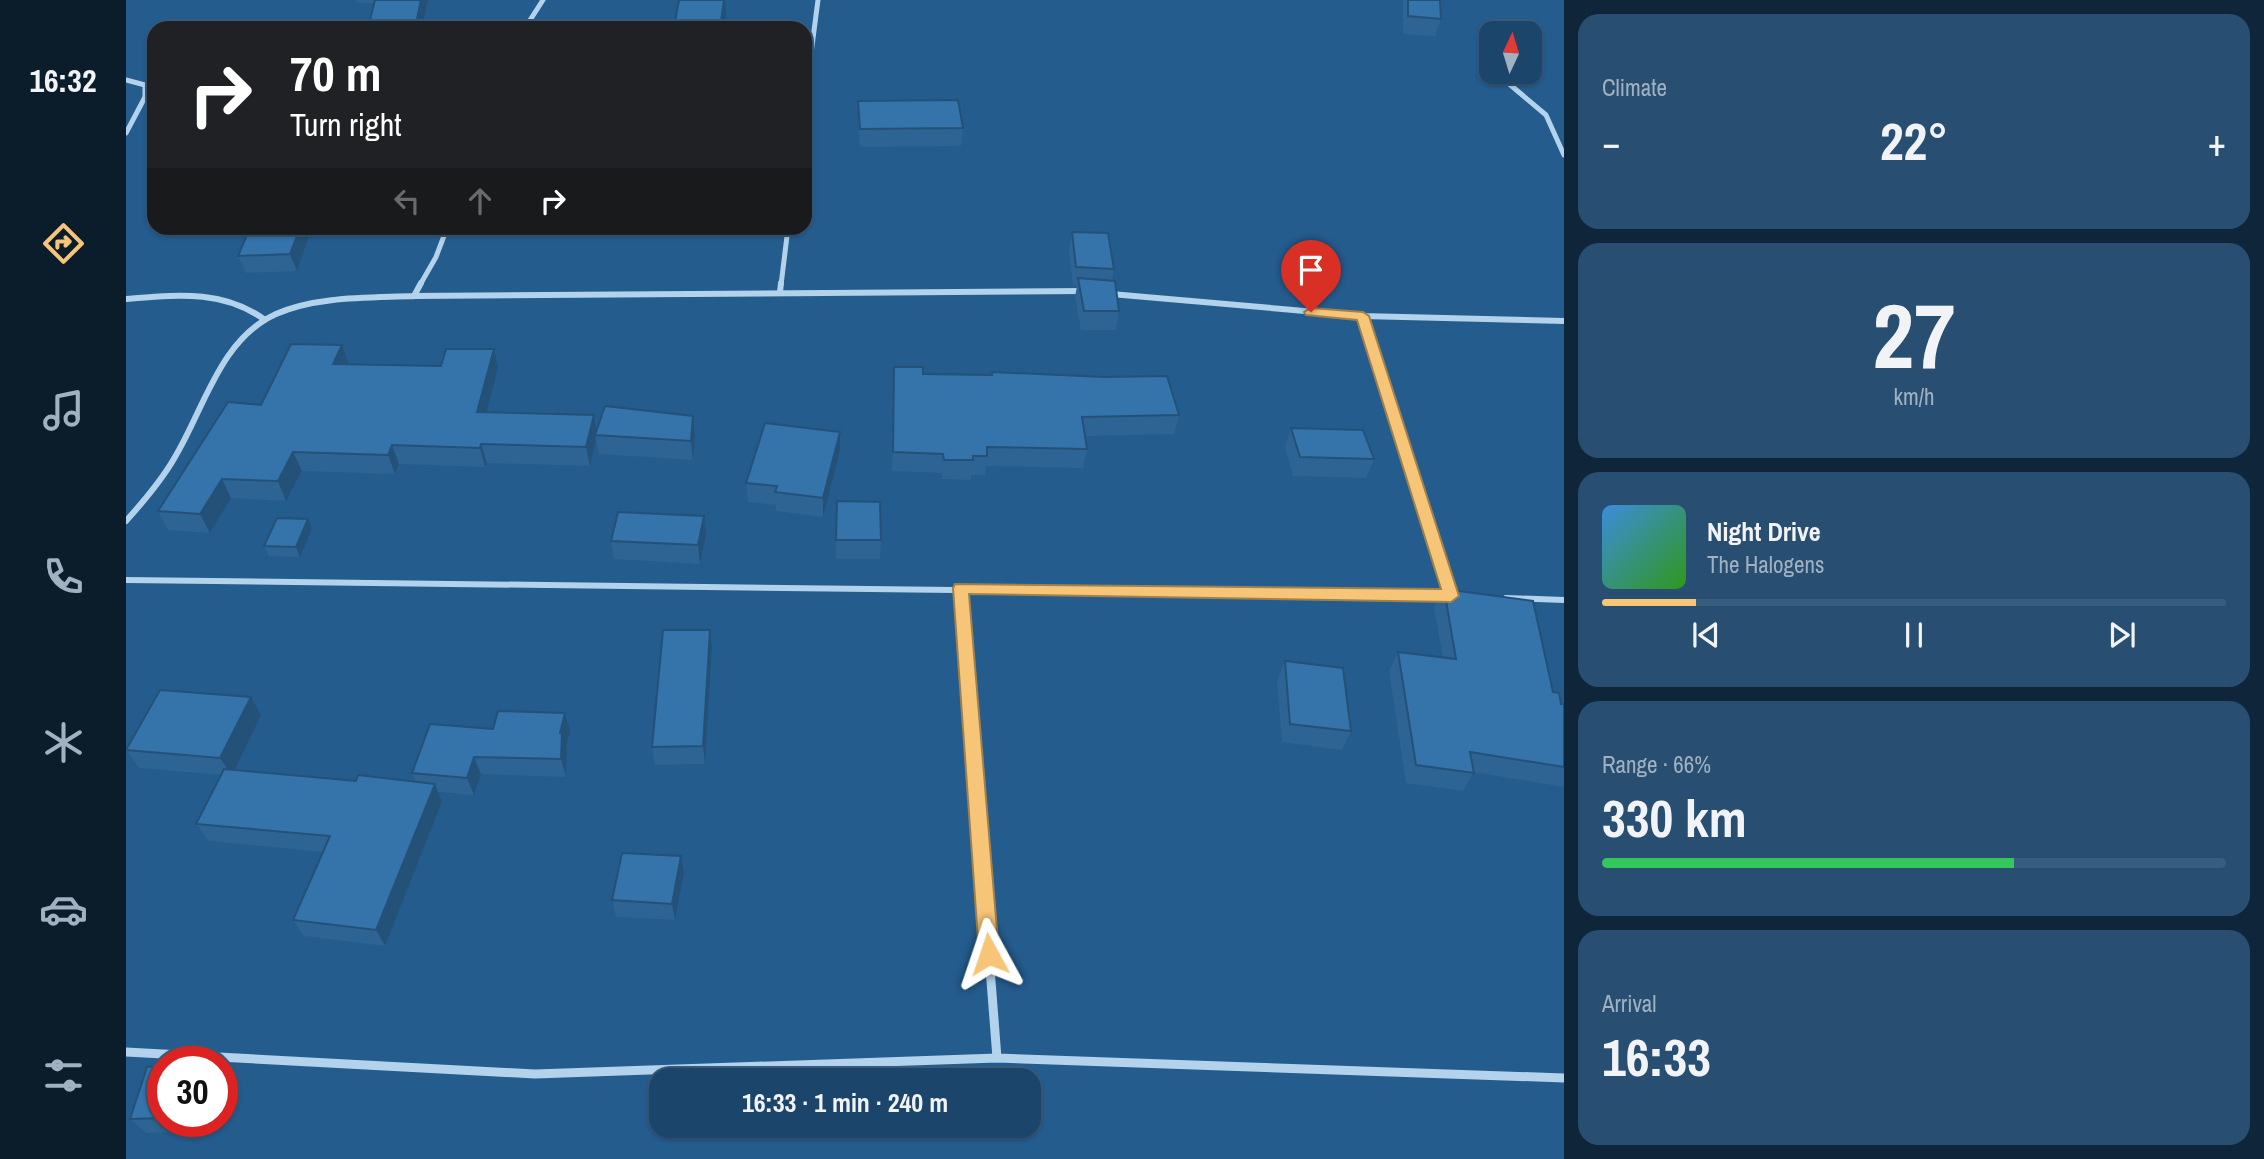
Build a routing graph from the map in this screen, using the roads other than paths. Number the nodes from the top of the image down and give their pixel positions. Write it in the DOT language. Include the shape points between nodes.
graph roads {
  1 [pos="543,0"];
  2 [pos="818,0"];
  3 [pos="530,21"];
  4 [pos="812,46"];
  5 [pos="126,80"];
  6 [pos="1511,84"];
  7 [pos="126,133"];
  8 [pos="1564,155"];
  9 [pos="444,235"];
  10 [pos="787,235"];
  11 [pos="780,292"];
  12 [pos="1093,292"];
  13 [pos="1106,293"];
  14 [pos="414,296"];
  15 [pos="126,299"];
  16 [pos="1363,316"];
  17 [pos="265,320"];
  18 [pos="1564,321"];
  19 [pos="126,521"];
  20 [pos="126,580"];
  21 [pos="961,588"];
  22 [pos="1451,596"];
  23 [pos="1464,596"];
  24 [pos="1501,598"];
  25 [pos="1564,600"];
  26 [pos="126,1052"];
  27 [pos="997,1058"];
  28 [pos="1564,1078"];
  1 -- 3 [label="street"];
  2 -- 4 [label="street"];
  5 -- 7 [label="street" via="145,85 145,97"];
  6 -- 8 [label="street" via="1545,111"];
  9 -- 14 [label="street"];
  10 -- 11 [label="street"];
  11 -- 12 [label="street"];
  11 -- 14 [label="street"];
  13 -- 16 [label="street"];
  14 -- 17 [label="street" via="305,306"];
  15 -- 17 [label="street" via="222,296 251,307"];
  16 -- 18 [label="street"];
  16 -- 22 [label="street"];
  17 -- 19 [label="street" via="237,345 217,373 174,459"];
  20 -- 21 [label="street"];
  21 -- 22 [label="street"];
  21 -- 27 [label="street"];
  22 -- 23 [label="street"];
  24 -- 25 [label="street"];
  26 -- 27 [label="street" via="535,1074"];
  27 -- 28 [label="street"];
}
